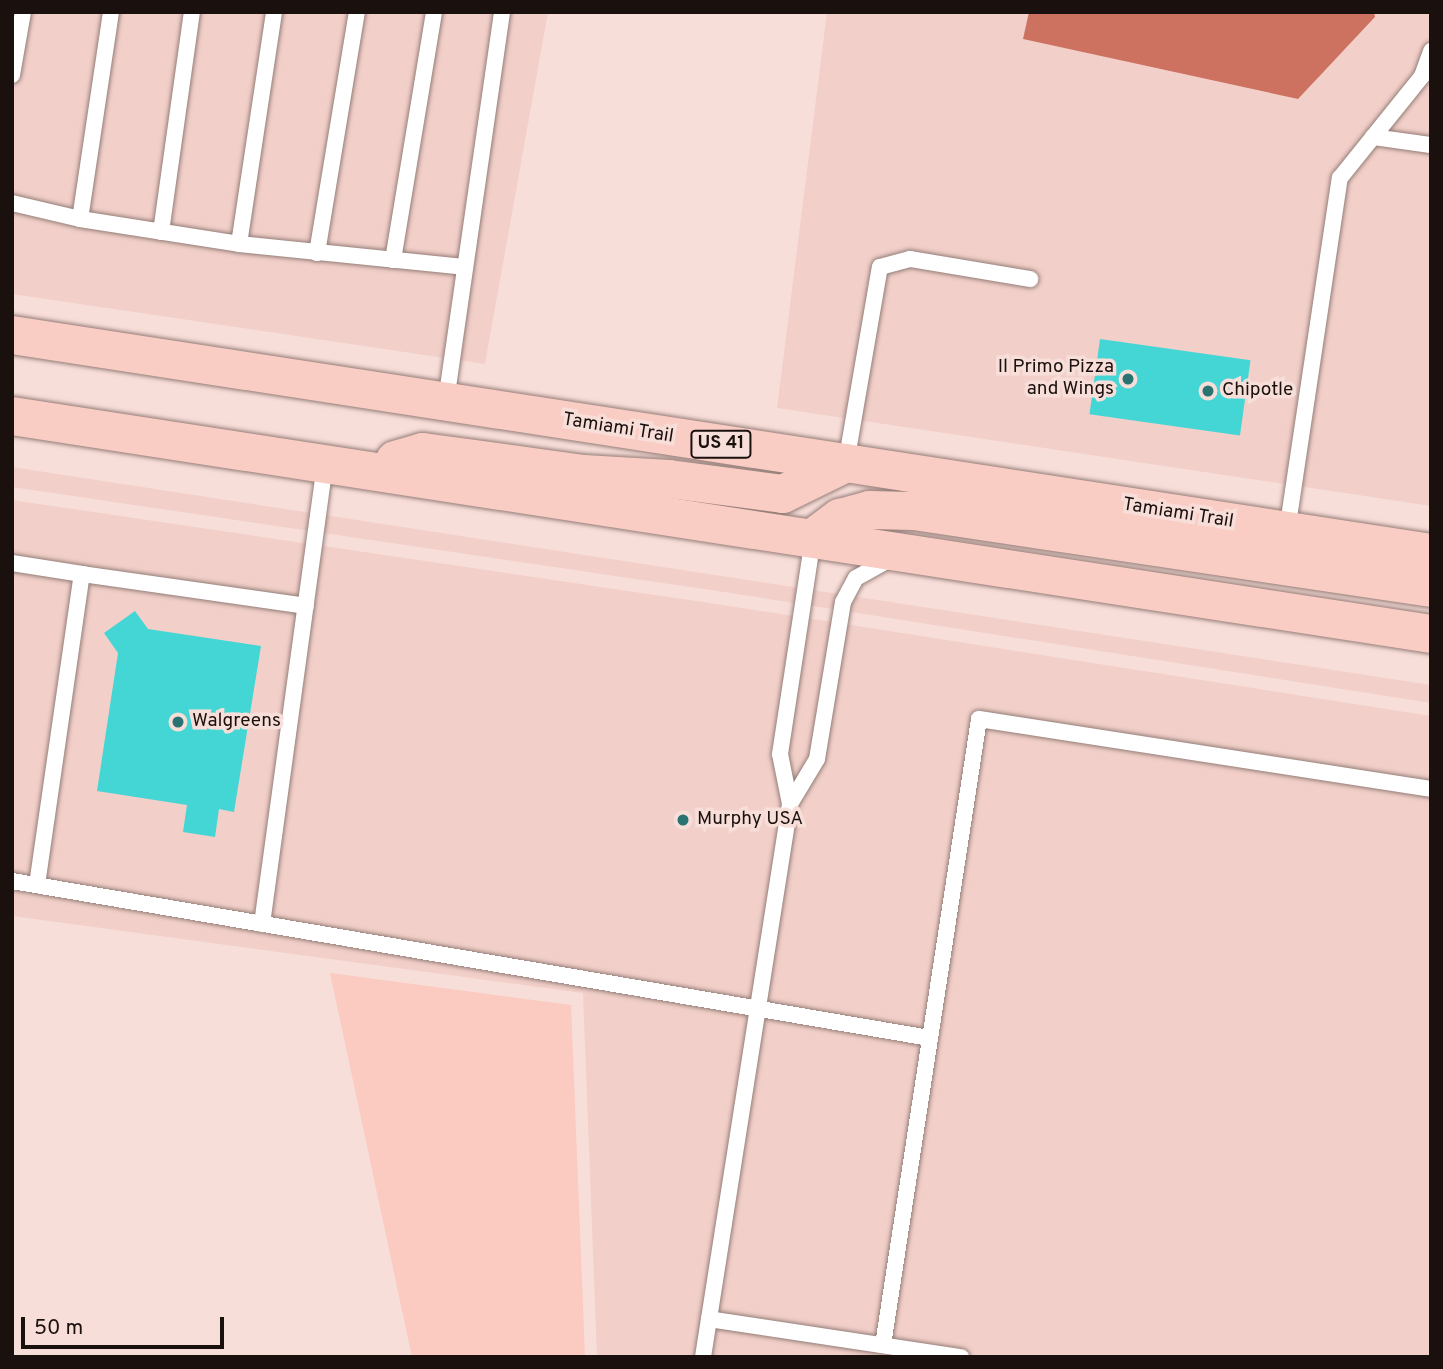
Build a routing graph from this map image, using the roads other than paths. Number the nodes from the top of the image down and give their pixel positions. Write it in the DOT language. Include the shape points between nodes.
graph roads {
  1 [pos="23,12"];
  2 [pos="111,12"];
  3 [pos="192,12"];
  4 [pos="274,12"];
  5 [pos="357,12"];
  6 [pos="434,12"];
  7 [pos="502,12"];
  8 [pos="1431,51"];
  9 [pos="12,75"];
  10 [pos="1373,136"];
  11 [pos="1431,145"];
  12 [pos="12,203"];
  13 [pos="80,219"];
  14 [pos="161,232"];
  15 [pos="239,244"];
  16 [pos="317,253"];
  17 [pos="393,260"];
  18 [pos="464,267"];
  19 [pos="1030,279"];
  20 [pos="12,335"];
  21 [pos="446,402"];
  22 [pos="12,416"];
  23 [pos="846,463"];
  24 [pos="325,464"];
  25 [pos="363,470"];
  26 [pos="1287,531"];
  27 [pos="813,538"];
  28 [pos="905,553"];
  29 [pos="1431,553"];
  30 [pos="12,563"];
  31 [pos="82,574"];
  32 [pos="1431,589"];
  33 [pos="306,606"];
  34 [pos="1431,634"];
  35 [pos="1431,789"];
  36 [pos="790,804"];
  37 [pos="12,881"];
  38 [pos="37,886"];
  39 [pos="262,924"];
  40 [pos="758,1009"];
  41 [pos="930,1038"];
  42 [pos="709,1319"];
  43 [pos="883,1345"];
  44 [pos="703,1357"];
  45 [pos="961,1357"];
  1 -- 9 [label="lane"];
  2 -- 13 [label="lane"];
  3 -- 14 [label="lane"];
  4 -- 15 [label="lane"];
  5 -- 16 [label="lane"];
  6 -- 17 [label="lane"];
  7 -- 18 [label="lane"];
  8 -- 10 [label="lane" via="1422,76"];
  10 -- 11 [label="lane"];
  10 -- 26 [label="lane" via="1340,178"];
  12 -- 13 [label="lane"];
  13 -- 14 [label="lane"];
  14 -- 15 [label="lane"];
  15 -- 16 [label="lane"];
  16 -- 17 [label="lane"];
  17 -- 18 [label="lane"];
  18 -- 21 [label="lane"];
  19 -- 23 [label="lane" via="910,259 880,267"];
  20 -- 21 [label="main road, Tamiami Trail / US 41"];
  21 -- 23 [label="main road, Tamiami Trail / US 41"];
  22 -- 24 [label="main road"];
  23 -- 25 [label="main road" via="783,494 423,452"];
  23 -- 26 [label="main road, Tamiami Trail / US 41"];
  24 -- 25 [label="main road"];
  24 -- 33 [label="lane"];
  25 -- 27 [label="main road"];
  26 -- 29 [label="main road, Tamiami Trail / US 41"];
  27 -- 28 [label="main road"];
  27 -- 32 [label="main road" via="840,517 870,510 914,511"];
  27 -- 36 [label="lane" via="780,754"];
  28 -- 34 [label="main road"];
  28 -- 36 [label="lane" via="856,578 843,602 817,759"];
  30 -- 31 [label="lane"];
  31 -- 33 [label="lane"];
  31 -- 38 [label="lane"];
  33 -- 39 [label="lane"];
  35 -- 41 [label="lane" via="979,719"];
  36 -- 40 [label="lane"];
  37 -- 38 [label="lane"];
  38 -- 39 [label="lane"];
  39 -- 40 [label="lane"];
  40 -- 41 [label="lane"];
  40 -- 42 [label="lane"];
  41 -- 43 [label="lane"];
  42 -- 43 [label="lane"];
  42 -- 44 [label="lane"];
  43 -- 45 [label="lane"];
}
